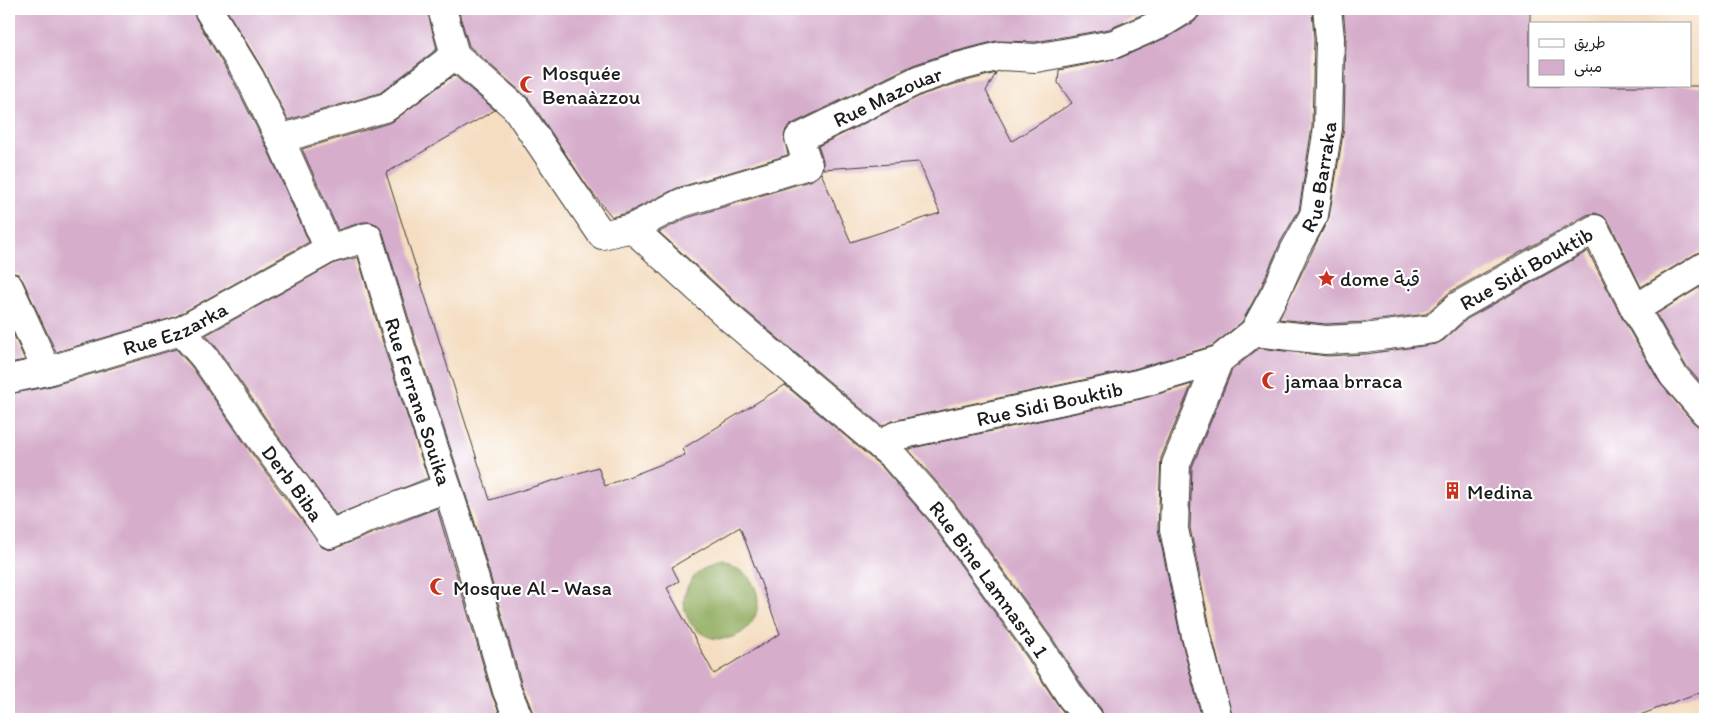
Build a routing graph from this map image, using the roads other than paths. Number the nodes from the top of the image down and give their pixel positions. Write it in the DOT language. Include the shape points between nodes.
graph roads {
  1 [pos="208,9"];
  2 [pos="442,9"];
  3 [pos="1185,9"];
  4 [pos="1327,9"];
  5 [pos="455,55"];
  6 [pos="280,139"];
  7 [pos="632,228"];
  8 [pos="329,249"];
  9 [pos="1705,266"];
  10 [pos="9,287"];
  11 [pos="1634,309"];
  12 [pos="181,331"];
  13 [pos="1254,332"];
  14 [pos="1219,360"];
  15 [pos="47,371"];
  16 [pos="9,379"];
  17 [pos="1705,412"];
  18 [pos="881,446"];
  19 [pos="447,488"];
  20 [pos="519,719"];
  21 [pos="1089,719"];
  22 [pos="1218,719"];
  1 -- 6 [label="street" via="250,78"];
  2 -- 5 [label="street"];
  3 -- 7 [label="street, Rue Mazouar" via="1114,44 1036,58 1000,56 918,80 799,138 808,165 681,202"];
  4 -- 13 [label="street, Rue Barraka" via="1330,38 1328,128 1314,215"];
  5 -- 6 [label="street" via="387,107"];
  5 -- 7 [label="street" via="516,108 602,235"];
  6 -- 8 [label="street"];
  7 -- 18 [label="street, Rue Bine Lamnasra 1" via="730,318"];
  8 -- 12 [label="street, Rue Ezzarka"];
  8 -- 19 [label="street, Rue Ferrane Souika" via="368,237"];
  9 -- 11 [label="street"];
  10 -- 15 [label="street"];
  11 -- 13 [label="street, Rue Sidi Bouktib" via="1595,229 1458,306 1434,329 1326,340"];
  11 -- 17 [label="street, Rue Sidi Bouktib" via="1673,375"];
  12 -- 15 [label="street, Rue Ezzarka"];
  12 -- 19 [label="street, Derb Biba" via="204,358 330,534"];
  13 -- 14 [label="street"];
  14 -- 18 [label="street, Rue Sidi Bouktib" via="1138,384 895,436"];
  14 -- 22 [label="street" via="1176,464 1174,529 1196,636"];
  15 -- 16 [label="street, Rue Ezzarka"];
  18 -- 21 [label="street, Rue Bine Lamnasra 1" via="942,511"];
  19 -- 20 [label="street, Rue Ferrane Souika" via="507,690"];
}
